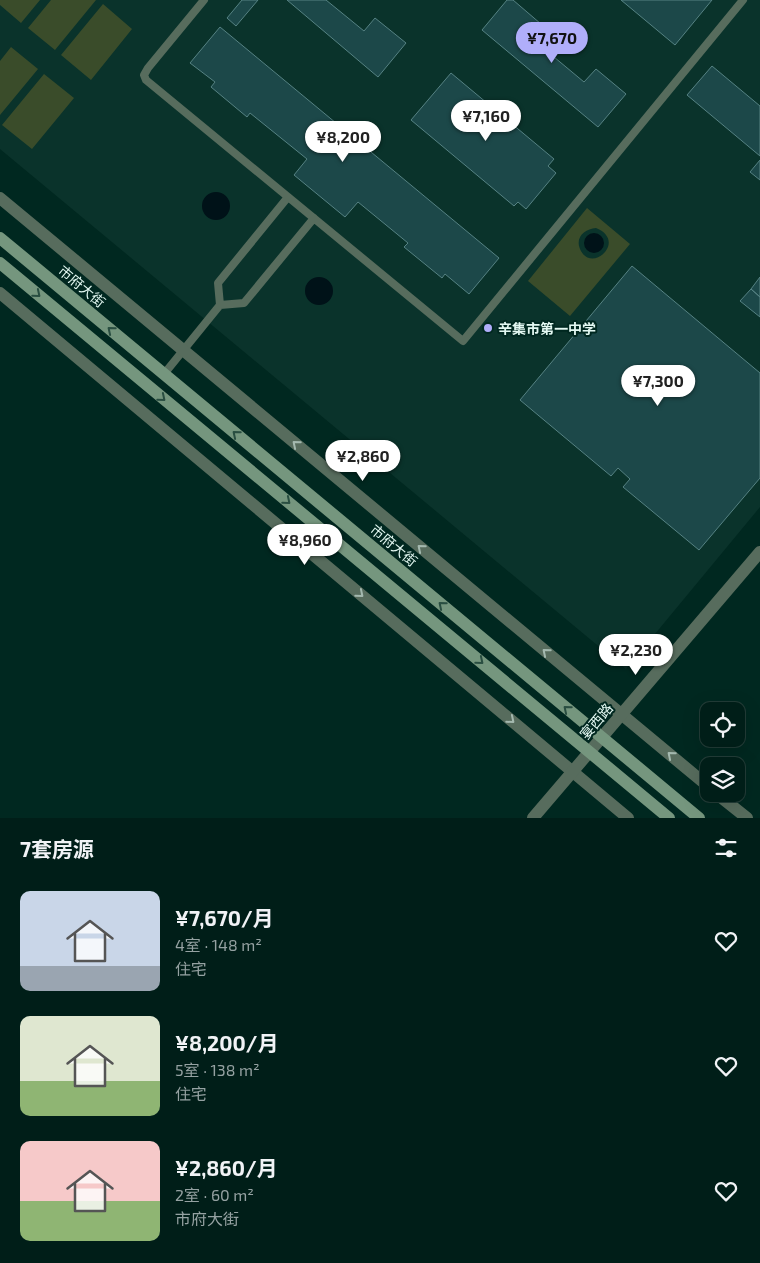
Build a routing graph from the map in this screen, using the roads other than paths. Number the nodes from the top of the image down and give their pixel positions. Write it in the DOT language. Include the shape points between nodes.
graph roads {
  1 [pos="204,0"];
  2 [pos="743,0"];
  3 [pos="288,197"];
  4 [pos="0,198"];
  5 [pos="314,218"];
  6 [pos="0,238"];
  7 [pos="0,263"];
  8 [pos="0,293"];
  9 [pos="220,305"];
  10 [pos="164,374"];
  11 [pos="760,552"];
  12 [pos="622,714"];
  13 [pos="602,738"];
  14 [pos="589,752"];
  15 [pos="573,772"];
  16 [pos="700,779"];
  17 [pos="727,802"];
  18 [pos="533,818"];
  19 [pos="628,818"];
  20 [pos="669,818"];
  21 [pos="699,818"];
  22 [pos="746,818"];
  1 -- 3 [label="lane" via="148,68 144,75 146,80"];
  2 -- 5 [label="lane" via="463,340"];
  3 -- 5 [label="lane"];
  3 -- 9 [label="lane" via="218,282"];
  12 -- 4 [label="street, one-way"];
  5 -- 9 [label="lane" via="244,303"];
  10 -- 6 [label="main road, 市府大街, one-way"];
  7 -- 14 [label="main road, one-way"];
  8 -- 15 [label="street, one-way"];
  9 -- 10 [label="lane"];
  13 -- 10 [label="main road, 市府大街, one-way"];
  11 -- 12 [label="street, 宴西路"];
  12 -- 13 [label="street, 宴西路"];
  16 -- 12 [label="street, one-way"];
  13 -- 14 [label="street, 宴西路"];
  13 -- 21 [label="main road, 市府大街"];
  14 -- 15 [label="street, 宴西路"];
  14 -- 20 [label="main road"];
  15 -- 18 [label="street, 宴西路"];
  15 -- 19 [label="street"];
  17 -- 22 [label="street"];
}
